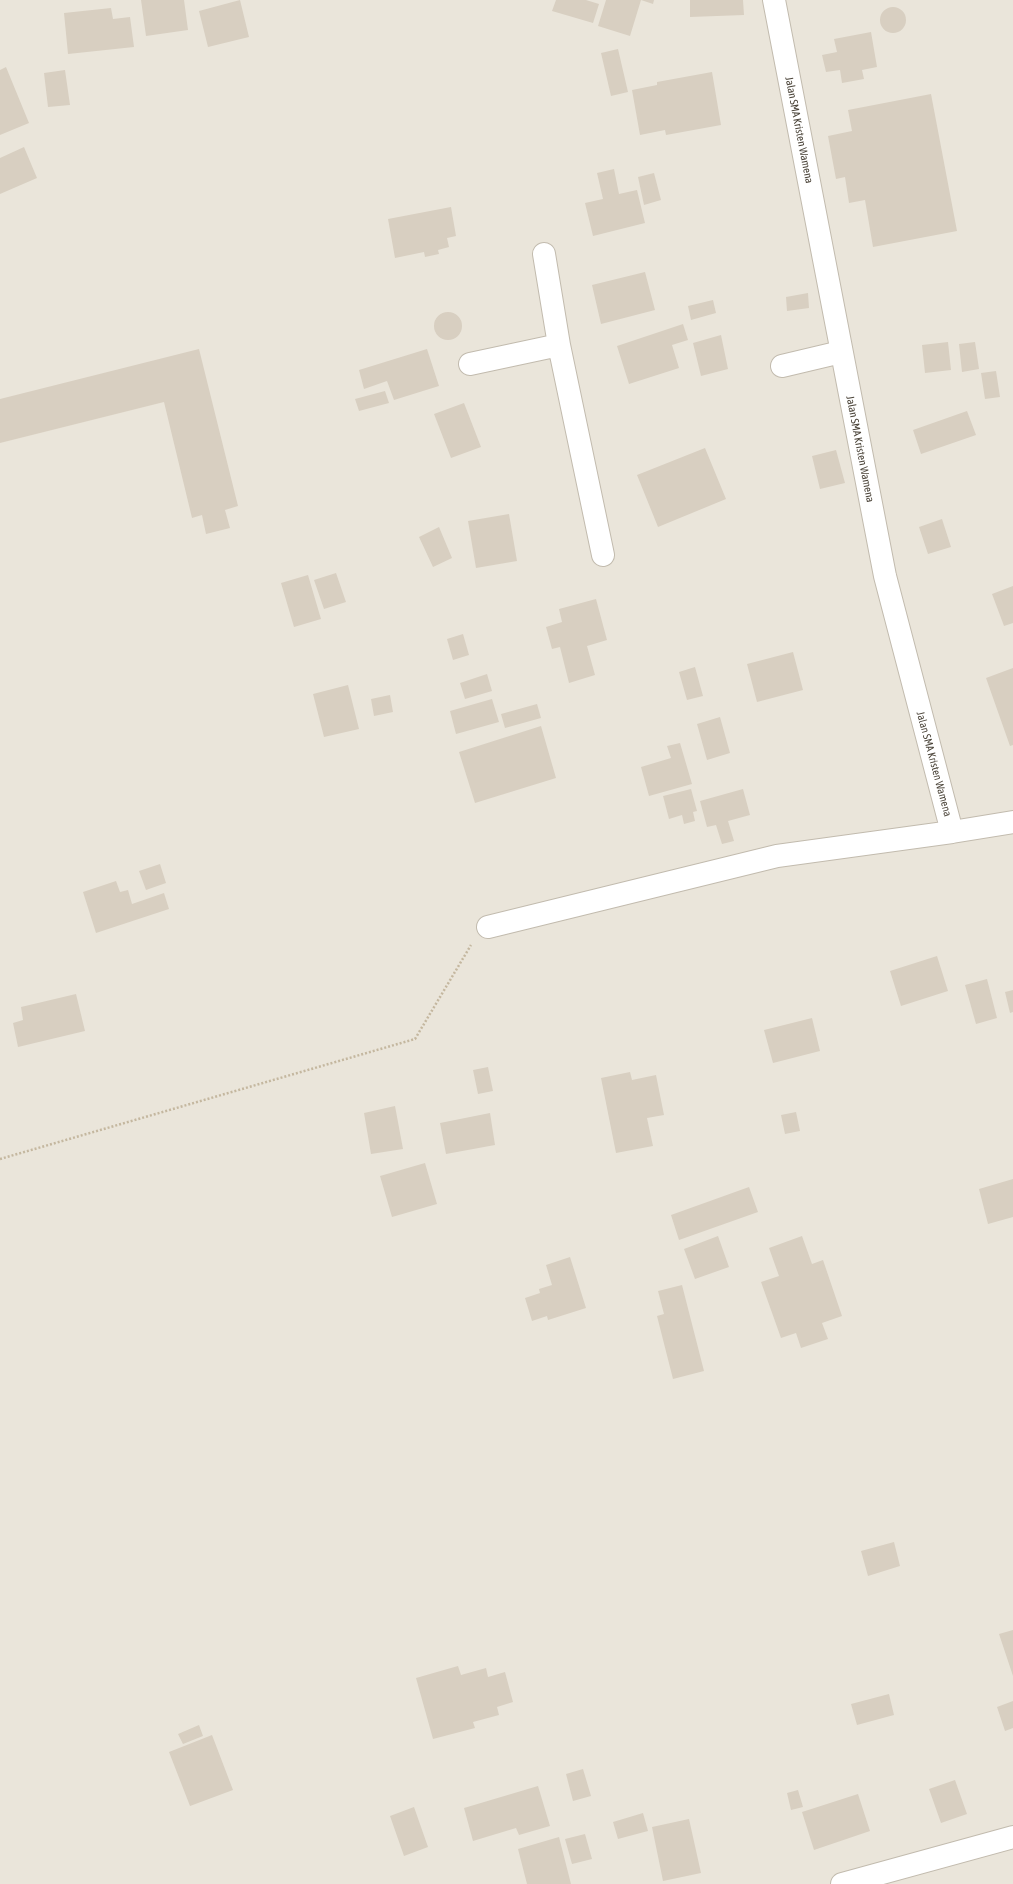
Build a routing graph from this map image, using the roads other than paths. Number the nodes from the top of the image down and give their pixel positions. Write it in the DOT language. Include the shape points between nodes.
graph roads {
  1 [pos="774,0"];
  2 [pos="544,254"];
  3 [pos="559,345"];
  4 [pos="841,352"];
  5 [pos="470,364"];
  6 [pos="782,366"];
  7 [pos="603,555"];
  8 [pos="1013,822"];
  9 [pos="952,832"];
  10 [pos="488,927"];
  11 [pos="1013,1837"];
  12 [pos="842,1884"];
  1 -- 4 [label="street, Jalan SMA Kristen Wamena"];
  2 -- 3 [label="street"];
  3 -- 5 [label="street"];
  3 -- 7 [label="street"];
  4 -- 6 [label="street"];
  4 -- 9 [label="street, Jalan SMA Kristen Wamena" via="885,576"];
  8 -- 9 [label="street, Jalan SMA Kristen Wamena"];
  9 -- 10 [label="street" via="777,856"];
  11 -- 12 [label="street"];
}
